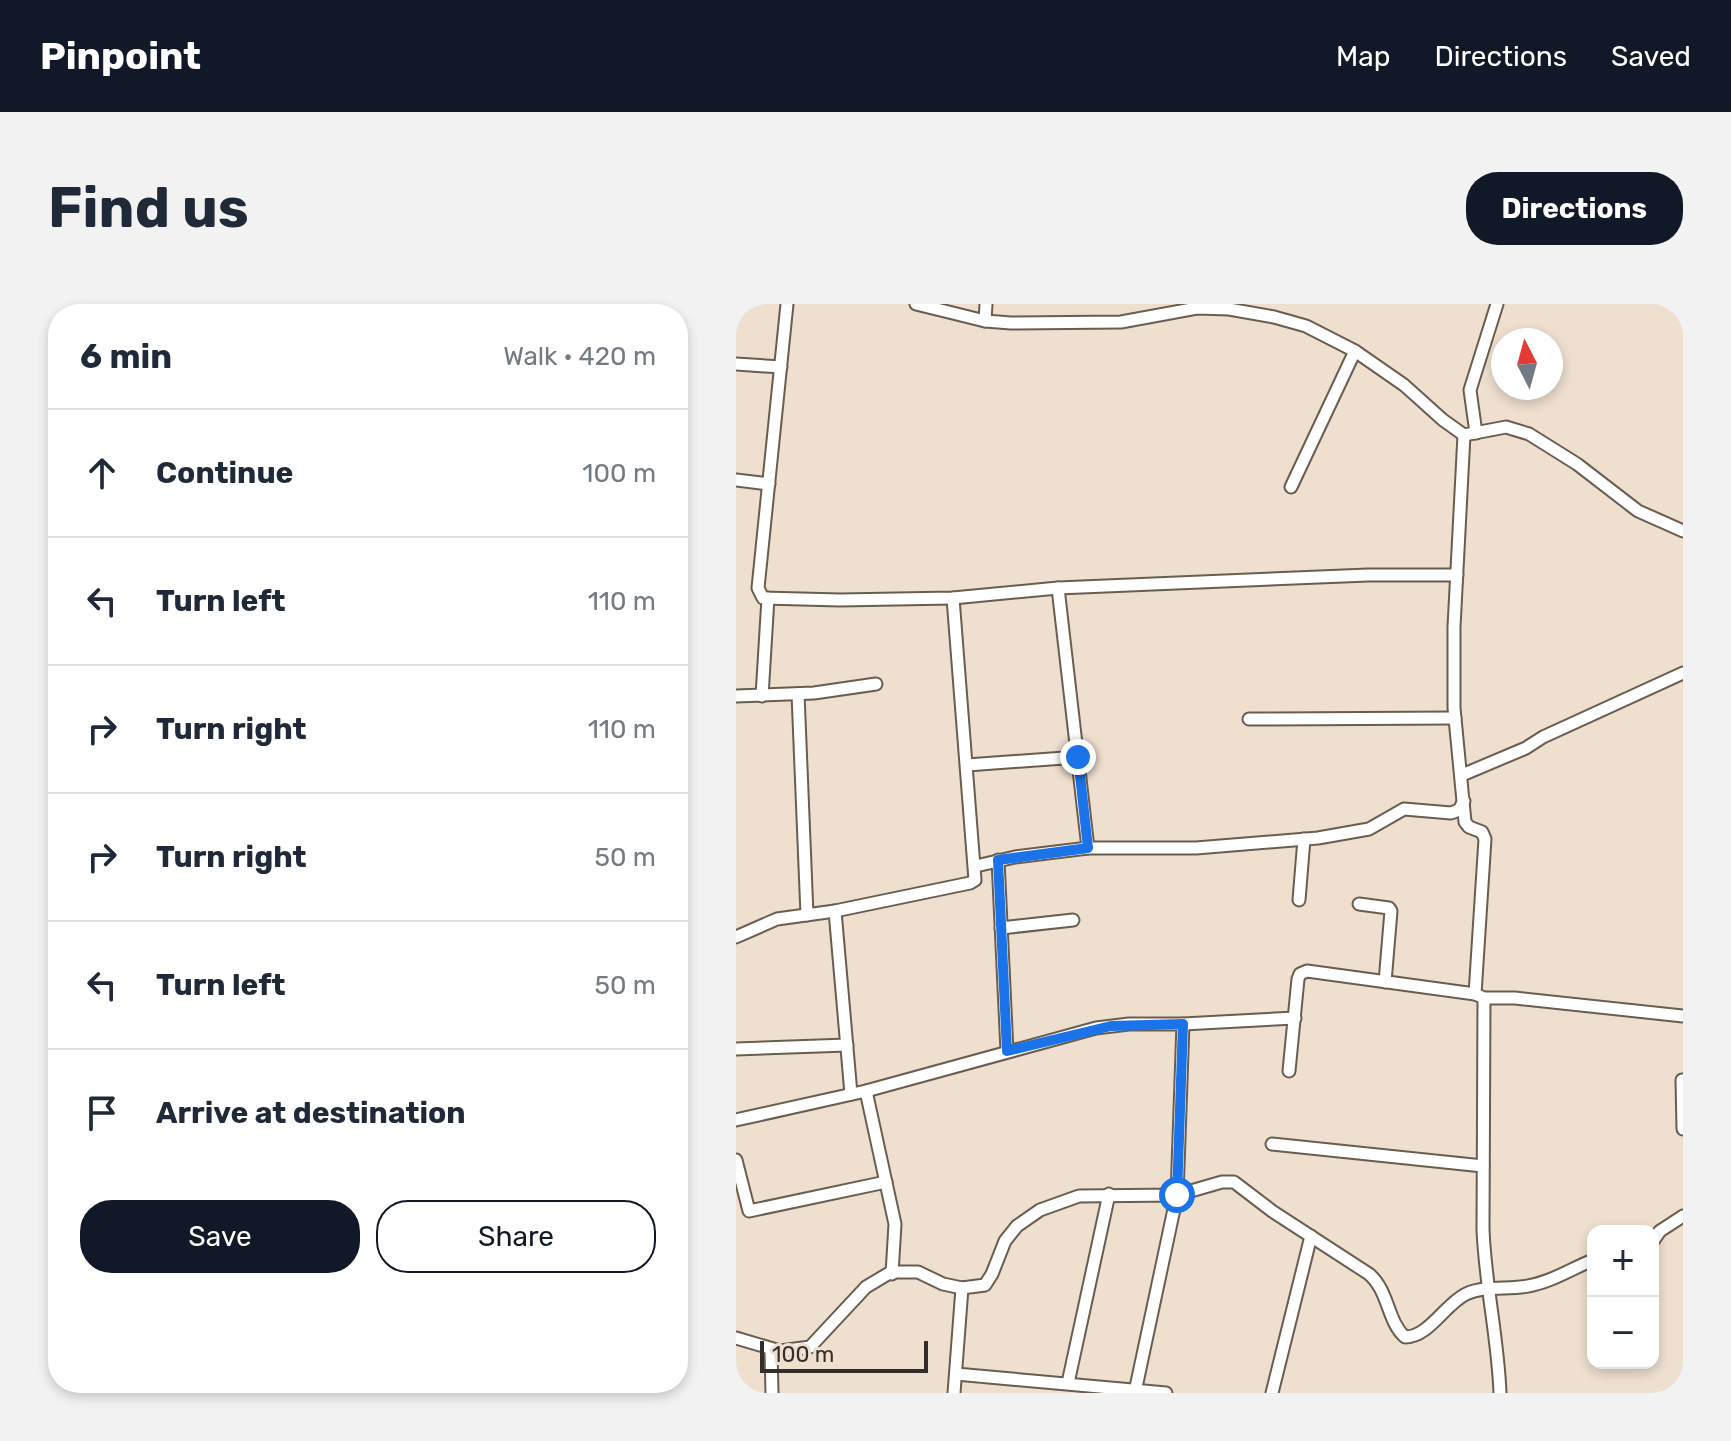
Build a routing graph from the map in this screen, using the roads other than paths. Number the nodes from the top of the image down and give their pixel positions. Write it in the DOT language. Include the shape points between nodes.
graph roads {
  1 [pos="787,304"];
  2 [pos="916,304"];
  3 [pos="986,304"];
  4 [pos="1497,304"];
  5 [pos="940,307"];
  6 [pos="985,321"];
  7 [pos="1355,351"];
  8 [pos="736,364"];
  9 [pos="781,367"];
  10 [pos="1470,434"];
  11 [pos="736,480"];
  12 [pos="769,484"];
  13 [pos="1291,487"];
  14 [pos="1683,531"];
  15 [pos="1457,575"];
  16 [pos="1058,588"];
  17 [pos="768,598"];
  18 [pos="953,598"];
  19 [pos="1683,673"];
  20 [pos="876,684"];
  21 [pos="798,694"];
  22 [pos="736,696"];
  23 [pos="762,696"];
  24 [pos="1455,718"];
  25 [pos="1249,719"];
  26 [pos="1078,757"];
  27 [pos="967,765"];
  28 [pos="1462,775"];
  29 [pos="1465,801"];
  30 [pos="1304,839"];
  31 [pos="1088,848"];
  32 [pos="998,860"];
  33 [pos="976,866"];
  34 [pos="1299,900"];
  35 [pos="1359,904"];
  36 [pos="835,911"];
  37 [pos="807,915"];
  38 [pos="1073,920"];
  39 [pos="1001,928"];
  40 [pos="736,937"];
  41 [pos="1385,982"];
  42 [pos="1480,996"];
  43 [pos="1683,1016"];
  44 [pos="1295,1018"];
  45 [pos="1183,1024"];
  46 [pos="847,1045"];
  47 [pos="736,1049"];
  48 [pos="1007,1051"];
  49 [pos="1289,1071"];
  50 [pos="1682,1080"];
  51 [pos="866,1091"];
  52 [pos="851,1094"];
  53 [pos="736,1120"];
  54 [pos="1683,1129"];
  55 [pos="1272,1144"];
  56 [pos="736,1160"];
  57 [pos="1483,1166"];
  58 [pos="886,1182"];
  59 [pos="1109,1194"];
  60 [pos="1177,1195"];
  61 [pos="1683,1216"];
  62 [pos="1659,1232"];
  63 [pos="1311,1236"];
  64 [pos="1587,1262"];
  65 [pos="892,1274"];
  66 [pos="962,1288"];
  67 [pos="1489,1288"];
  68 [pos="736,1338"];
  69 [pos="771,1350"];
  70 [pos="956,1374"];
  71 [pos="1068,1383"];
  72 [pos="1683,1385"];
  73 [pos="1135,1392"];
  74 [pos="772,1393"];
  75 [pos="954,1393"];
  76 [pos="1166,1393"];
  77 [pos="1272,1393"];
  78 [pos="1500,1393"];
  79 [pos="1676,1393"];
  1 -- 9 [label="street"];
  2 -- 5 [label="street"];
  3 -- 6 [label="street"];
  4 -- 10 [label="street" via="1470,390"];
  5 -- 6 [label="street"];
  6 -- 7 [label="street" via="1121,322 1197,308 1229,309 1306,326"];
  7 -- 10 [label="street" via="1396,378 1443,420"];
  7 -- 13 [label="street"];
  8 -- 9 [label="street"];
  9 -- 12 [label="street"];
  10 -- 14 [label="street" via="1506,427 1529,434 1638,511"];
  10 -- 15 [label="street"];
  11 -- 12 [label="street"];
  12 -- 17 [label="street" via="758,588"];
  15 -- 16 [label="street"];
  15 -- 24 [label="street"];
  16 -- 18 [label="street"];
  16 -- 26 [label="street"];
  17 -- 18 [label="street"];
  17 -- 23 [label="street"];
  18 -- 27 [label="street"];
  19 -- 28 [label="street"];
  20 -- 21 [label="street"];
  21 -- 23 [label="street"];
  21 -- 37 [label="street"];
  22 -- 23 [label="street"];
  24 -- 25 [label="street"];
  24 -- 28 [label="street"];
  26 -- 27 [label="street"];
  26 -- 31 [label="street"];
  27 -- 33 [label="street"];
  28 -- 29 [label="street"];
  29 -- 30 [label="street" via="1451,813 1407,809 1369,829"];
  29 -- 42 [label="street" via="1466,824 1485,839"];
  30 -- 31 [label="street" via="1196,848"];
  30 -- 34 [label="street"];
  31 -- 32 [label="street"];
  32 -- 33 [label="street"];
  32 -- 39 [label="street"];
  33 -- 36 [label="street" via="970,883"];
  35 -- 41 [label="street" via="1391,911"];
  36 -- 37 [label="street"];
  36 -- 46 [label="street"];
  37 -- 40 [label="street" via="770,921"];
  38 -- 39 [label="street"];
  39 -- 48 [label="street"];
  41 -- 42 [label="street"];
  41 -- 44 [label="street" via="1304,971 1298,979"];
  42 -- 43 [label="street"];
  42 -- 57 [label="street"];
  44 -- 45 [label="street"];
  44 -- 49 [label="street"];
  45 -- 48 [label="street" via="1111,1026"];
  45 -- 60 [label="street"];
  46 -- 47 [label="street"];
  46 -- 52 [label="street"];
  48 -- 51 [label="street"];
  50 -- 54 [label="street"];
  51 -- 52 [label="street"];
  51 -- 58 [label="street"];
  52 -- 53 [label="street"];
  55 -- 57 [label="street"];
  56 -- 58 [label="street" via="749,1211"];
  57 -- 67 [label="street"];
  58 -- 65 [label="street" via="896,1229"];
  59 -- 60 [label="street"];
  59 -- 66 [label="street" via="1070,1198 1031,1215 1005,1241 985,1285"];
  59 -- 71 [label="street"];
  60 -- 63 [label="street" via="1234,1182"];
  60 -- 73 [label="street"];
  61 -- 62 [label="street"];
  63 -- 67 [label="street" via="1376,1280 1405,1337 1418,1334 1463,1295"];
  63 -- 77 [label="street"];
  64 -- 67 [label="street" via="1530,1286"];
  65 -- 66 [label="street" via="918,1272"];
  65 -- 69 [label="street" via="866,1287 810,1347"];
  66 -- 70 [label="street"];
  67 -- 78 [label="street"];
  68 -- 69 [label="street"];
  69 -- 74 [label="street"];
  70 -- 71 [label="street"];
  70 -- 75 [label="street"];
  71 -- 73 [label="street"];
  72 -- 79 [label="street"];
  73 -- 76 [label="street"];
}
